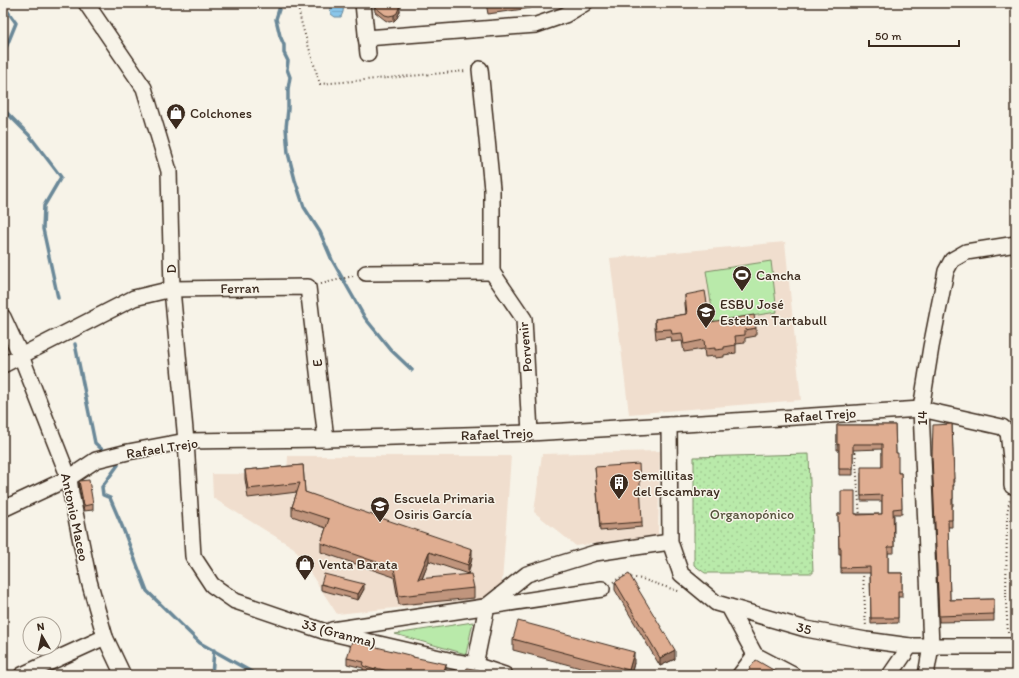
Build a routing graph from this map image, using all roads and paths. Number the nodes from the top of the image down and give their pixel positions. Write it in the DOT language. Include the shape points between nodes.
graph roads {
  1 [pos="86,3"];
  2 [pos="363,3"];
  3 [pos="585,3"];
  4 [pos="366,38"];
  5 [pos="368,54"];
  6 [pos="480,70"];
  7 [pos="1016,244"];
  8 [pos="492,272"];
  9 [pos="366,273"];
  10 [pos="308,286"];
  11 [pos="172,289"];
  12 [pos="3,317"];
  13 [pos="20,356"];
  14 [pos="3,365"];
  15 [pos="921,409"];
  16 [pos="669,425"];
  17 [pos="530,433"];
  18 [pos="326,439"];
  19 [pos="186,442"];
  20 [pos="855,444"];
  21 [pos="69,478"];
  22 [pos="1014,486"];
  23 [pos="3,509"];
  24 [pos="860,522"];
  25 [pos="670,542"];
  26 [pos="193,556"];
  27 [pos="863,569"];
  28 [pos="602,589"];
  29 [pos="682,592"];
  30 [pos="723,605"];
  31 [pos="487,606"];
  32 [pos="323,631"];
  33 [pos="105,637"];
  34 [pos="866,640"];
  35 [pos="910,646"];
  36 [pos="931,646"];
  37 [pos="1013,646"];
  38 [pos="755,655"];
  39 [pos="475,665"];
  40 [pos="455,668"];
  41 [pos="22,675"];
  42 [pos="123,675"];
  43 [pos="505,675"];
  44 [pos="740,675"];
  45 [pos="793,675"];
  46 [pos="890,675"];
  47 [pos="926,675"];
  1 -- 11 [label="street, D" via="144,88 169,171"];
  2 -- 4 [label="street"];
  3 -- 4 [label="street" via="565,16 536,24"];
  4 -- 5 [label="street"];
  6 -- 8 [label="street" via="492,189"];
  7 -- 15 [label="street, 14" via="966,252 952,260 946,271"];
  8 -- 9 [label="street"];
  8 -- 17 [label="street, Porvenir" via="524,319"];
  9 -- 10 [label="path"];
  10 -- 11 [label="street, Ferran"];
  10 -- 18 [label="street, E"];
  11 -- 13 [label="street, Ferran" via="134,298"];
  11 -- 19 [label="street, D"];
  12 -- 13 [label="street, Antonio Maceo"];
  13 -- 14 [label="street, Ferran"];
  13 -- 21 [label="street, Antonio Maceo"];
  15 -- 16 [label="street, Rafael Trejo"];
  15 -- 22 [label="street, Rafael Trejo" via="1002,427 1008,432"];
  15 -- 36 [label="street, 14"];
  16 -- 17 [label="street, Rafael Trejo"];
  16 -- 25 [label="street"];
  17 -- 18 [label="street, Rafael Trejo"];
  18 -- 19 [label="street, Rafael Trejo"];
  19 -- 21 [label="street, Rafael Trejo" via="96,460"];
  19 -- 26 [label="street, D"];
  20 -- 24 [label="path"];
  21 -- 23 [label="street, Rafael Trejo"];
  21 -- 33 [label="street, Antonio Maceo" via="89,581"];
  22 -- 37 [label="path" via="1007,514 1006,603"];
  25 -- 30 [label="street" via="681,574"];
  25 -- 31 [label="street" via="595,553 527,574"];
  26 -- 32 [label="street, 33 (Granma)" via="212,585 235,601"];
  27 -- 34 [label="path"];
  28 -- 29 [label="path" via="623,576 642,579"];
  28 -- 31 [label="street"];
  30 -- 34 [label="street, 35" via="806,629"];
  30 -- 38 [label="street"];
  31 -- 32 [label="street"];
  31 -- 39 [label="street"];
  32 -- 40 [label="street, 33 (Granma)"];
  33 -- 41 [label="street"];
  33 -- 42 [label="street, Antonio Maceo"];
  34 -- 35 [label="street, 35"];
  35 -- 36 [label="street, 35"];
  35 -- 46 [label="street"];
  36 -- 37 [label="street, 35"];
  36 -- 47 [label="street, 14"];
  38 -- 44 [label="street"];
  38 -- 45 [label="street"];
  39 -- 40 [label="street, 33 (Granma)"];
  39 -- 43 [label="street, 33 (Granma)"];
}
